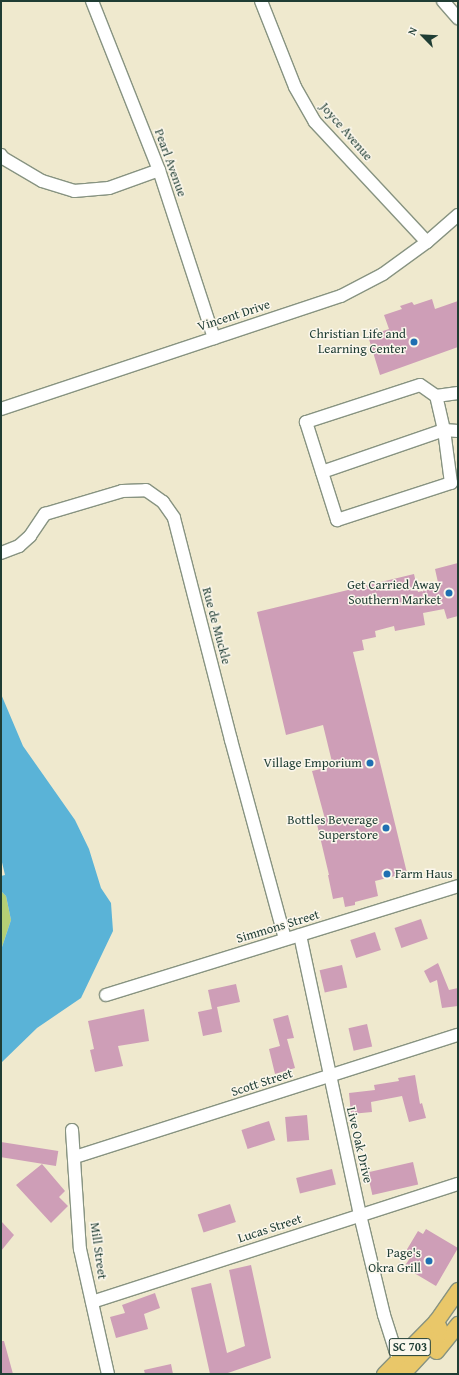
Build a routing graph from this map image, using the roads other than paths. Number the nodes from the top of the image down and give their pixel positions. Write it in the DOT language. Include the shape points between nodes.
graph roads {
  1 [pos="92,1"];
  2 [pos="261,1"];
  3 [pos="443,1"];
  4 [pos="458,18"];
  5 [pos="1,155"];
  6 [pos="160,170"];
  7 [pos="458,215"];
  8 [pos="427,242"];
  9 [pos="214,338"];
  10 [pos="458,385"];
  11 [pos="454,394"];
  12 [pos="436,396"];
  13 [pos="1,409"];
  14 [pos="444,430"];
  15 [pos="458,431"];
  16 [pos="322,472"];
  17 [pos="1,553"];
  18 [pos="458,886"];
  19 [pos="300,935"];
  20 [pos="286,939"];
  21 [pos="106,995"];
  22 [pos="458,1035"];
  23 [pos="329,1076"];
  24 [pos="72,1130"];
  25 [pos="75,1157"];
  26 [pos="458,1184"];
  27 [pos="360,1215"];
  28 [pos="458,1290"];
  29 [pos="92,1302"];
  30 [pos="436,1321"];
  31 [pos="458,1324"];
  32 [pos="398,1359"];
  33 [pos="108,1374"];
  34 [pos="384,1374"];
  35 [pos="402,1374"];
  36 [pos="416,1374"];
  1 -- 6 [label="street, Pearl Avenue"];
  2 -- 8 [label="street, Joyce Avenue" via="295,87 315,122"];
  3 -- 4 [label="street"];
  5 -- 6 [label="street" via="42,181 74,191 109,188"];
  6 -- 9 [label="street, Pearl Avenue"];
  7 -- 8 [label="street, Vincent Drive"];
  8 -- 9 [label="street, Vincent Drive" via="383,274 341,296"];
  9 -- 13 [label="street, Vincent Drive"];
  10 -- 11 [label="street"];
  11 -- 12 [label="street"];
  12 -- 14 [label="street"];
  12 -- 16 [label="street" via="420,385 306,422"];
  14 -- 15 [label="street"];
  14 -- 16 [label="street"];
  14 -- 16 [label="street" via="452,483 337,520"];
  17 -- 20 [label="street, Rue de Muckle" via="19,546 30,536 45,514 122,491 146,490 163,502 174,518"];
  18 -- 19 [label="street, Simmons Street"];
  19 -- 20 [label="street, Simmons Street"];
  19 -- 23 [label="street, Live Oak Drive"];
  20 -- 21 [label="street, Simmons Street"];
  22 -- 23 [label="street, Scott Street"];
  23 -- 25 [label="street, Scott Street"];
  23 -- 27 [label="street, Live Oak Drive"];
  24 -- 25 [label="street, Mill Street"];
  25 -- 29 [label="street, Mill Street" via="80,1249"];
  26 -- 27 [label="street, Lucas Street"];
  27 -- 29 [label="street, Lucas Street"];
  27 -- 32 [label="street, Live Oak Drive" via="384,1315"];
  28 -- 30 [label="main road, SC 703"];
  29 -- 33 [label="street, Mill Street"];
  30 -- 32 [label="main road, SC 703"];
  30 -- 35 [label="main road" via="438,1335"];
  31 -- 36 [label="main road, SC 703"];
  32 -- 34 [label="main road, SC 703"];
}
